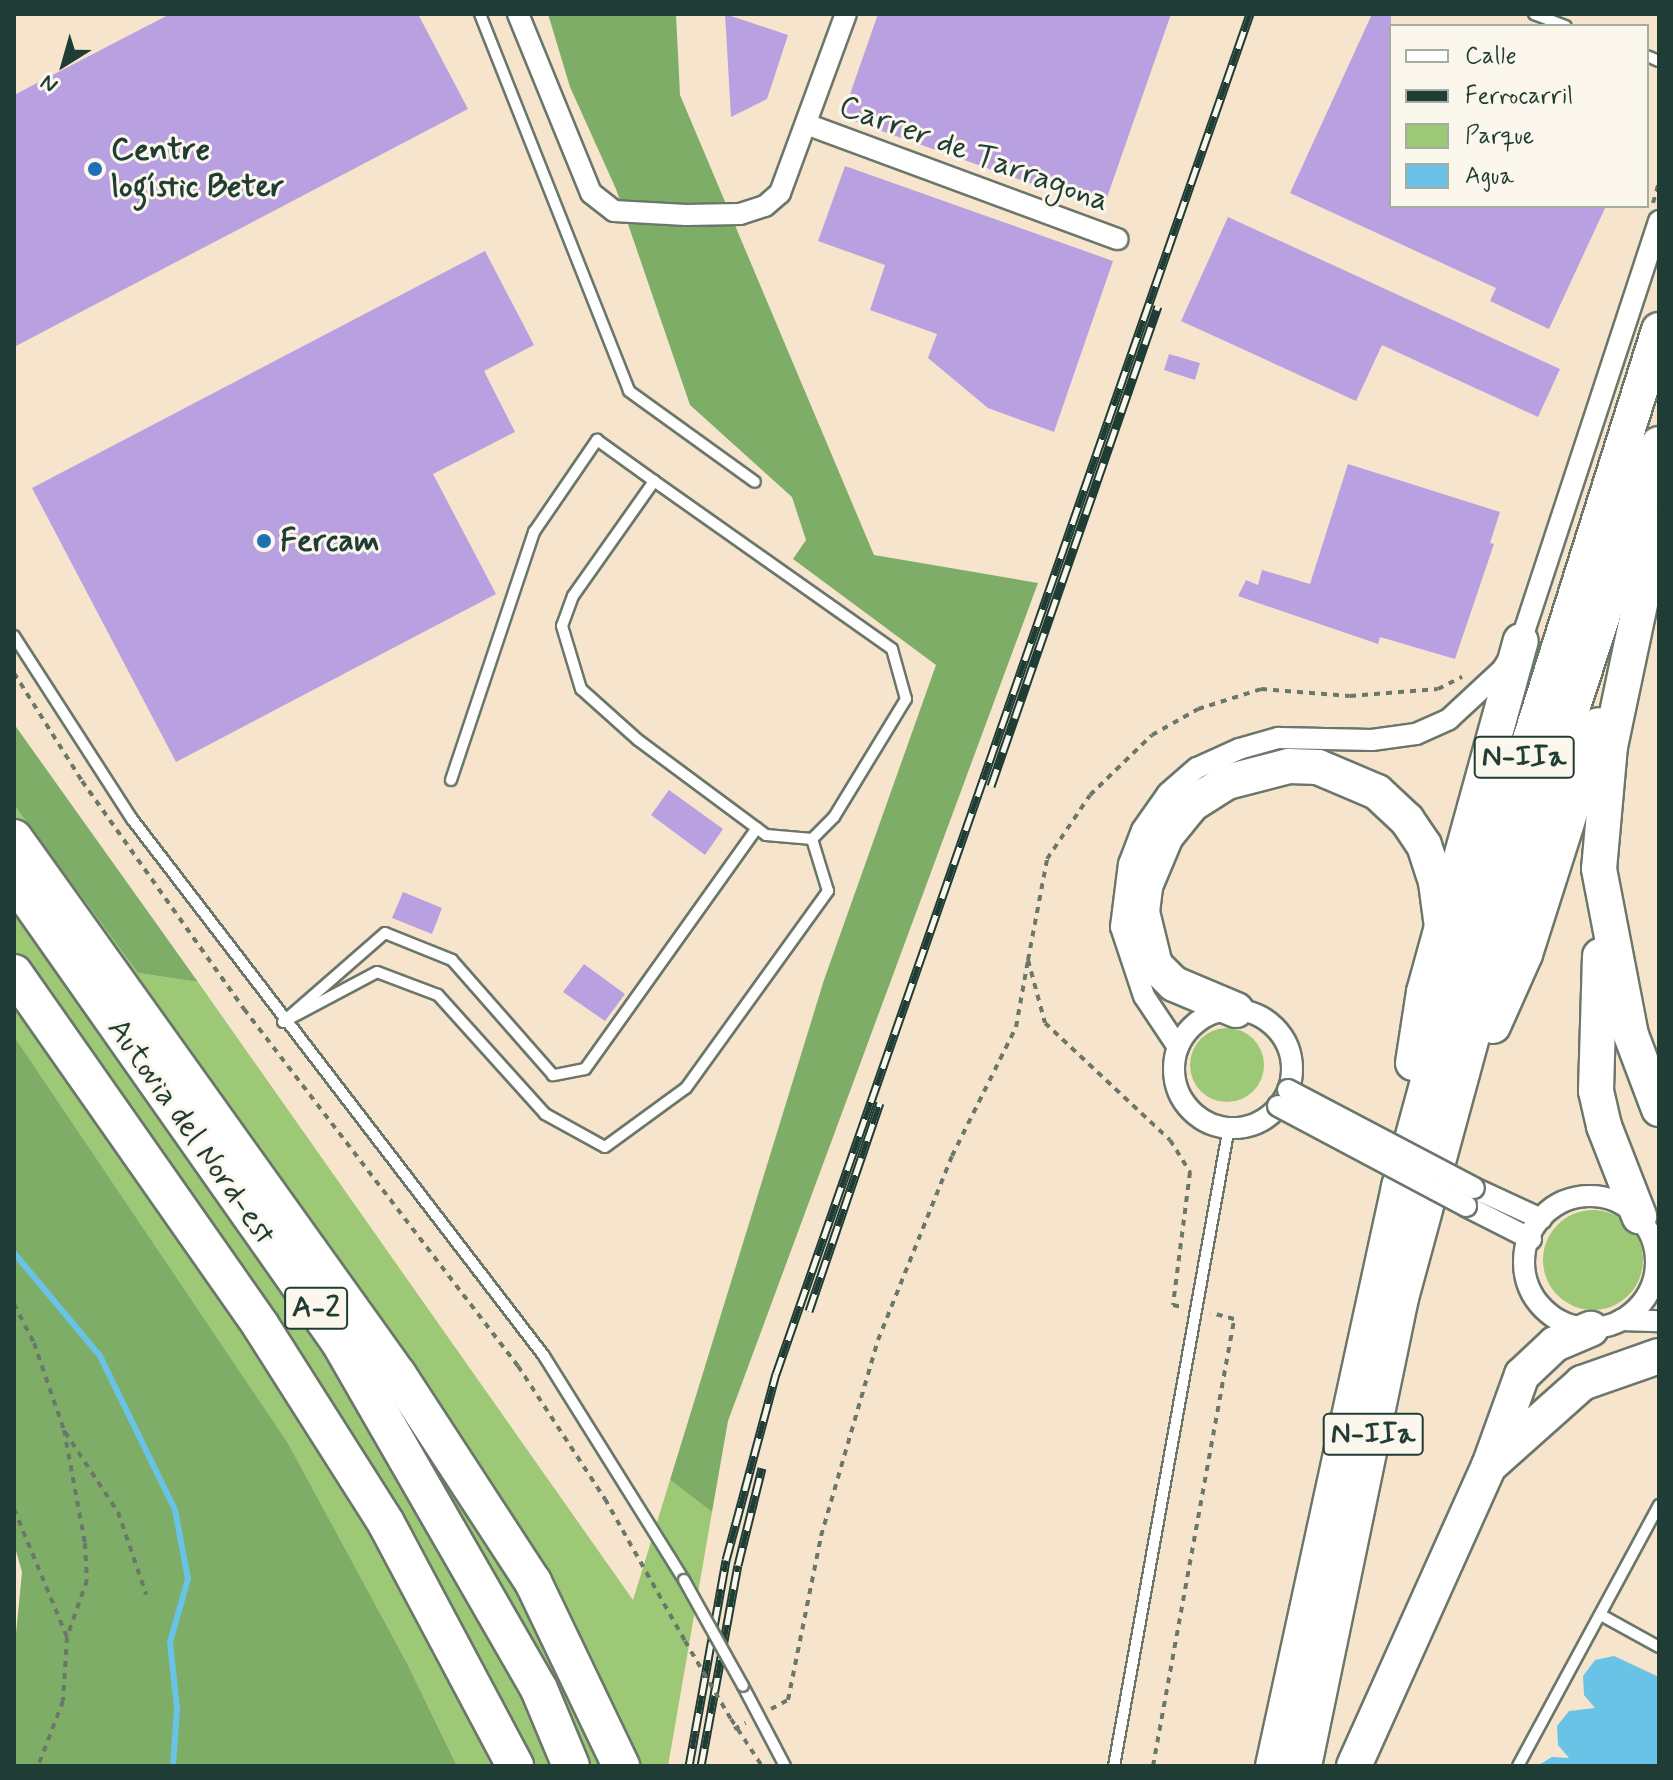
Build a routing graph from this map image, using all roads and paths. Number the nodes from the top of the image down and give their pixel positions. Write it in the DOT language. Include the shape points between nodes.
graph roads {
  1 [pos="480,14"];
  2 [pos="518,14"];
  3 [pos="846,14"];
  4 [pos="1534,14"];
  5 [pos="1561,24"];
  6 [pos="809,125"];
  7 [pos="1659,221"];
  8 [pos="1118,239"];
  9 [pos="1659,330"];
  10 [pos="1659,444"];
  11 [pos="654,481"];
  12 [pos="755,482"];
  13 [pos="1642,498"];
  14 [pos="1653,562"];
  15 [pos="14,636"];
  16 [pos="1634,640"];
  17 [pos="1521,641"];
  18 [pos="14,673"];
  19 [pos="451,780"];
  20 [pos="757,828"];
  21 [pos="14,838"];
  22 [pos="812,839"];
  23 [pos="14,879"];
  24 [pos="1602,892"];
  25 [pos="1442,927"];
  26 [pos="14,973"];
  27 [pos="1236,1010"];
  28 [pos="283,1022"];
  29 [pos="1178,1047"];
  30 [pos="1283,1098"];
  31 [pos="1453,1105"];
  32 [pos="1659,1109"];
  33 [pos="1229,1127"];
  34 [pos="1399,1187"];
  35 [pos="1470,1197"];
  36 [pos="1639,1216"];
  37 [pos="1541,1219"];
  38 [pos="1531,1239"];
  39 [pos="1657,1257"];
  40 [pos="14,1304"];
  41 [pos="1197,1310"];
  42 [pos="1659,1321"];
  43 [pos="1606,1325"];
  44 [pos="1659,1356"];
  45 [pos="398,1375"];
  46 [pos="292,1376"];
  47 [pos="64,1430"];
  48 [pos="1489,1466"];
  49 [pos="1659,1505"];
  50 [pos="14,1509"];
  51 [pos="146,1594"];
  52 [pos="1601,1615"];
  53 [pos="67,1637"];
  54 [pos="1659,1647"];
  55 [pos="762,1714"];
  56 [pos="734,1729"];
  57 [pos="38,1766"];
  58 [pos="491,1766"];
  59 [pos="515,1766"];
  60 [pos="571,1766"];
  61 [pos="605,1766"];
  62 [pos="621,1766"];
  63 [pos="762,1766"];
  64 [pos="785,1766"];
  65 [pos="1114,1766"];
  66 [pos="1153,1766"];
  67 [pos="1273,1766"];
  68 [pos="1304,1766"];
  69 [pos="1354,1766"];
  70 [pos="1518,1766"];
  1 -- 12 [label="lane" via="629,391"];
  2 -- 6 [label="street" via="582,178 614,211 740,214 765,206 780,193"];
  3 -- 6 [label="street"];
  4 -- 5 [label="lane"];
  6 -- 8 [label="street, Carrer de Tarragona"];
  7 -- 17 [label="street"];
  9 -- 34 [label="highway, N-IIa" via="1464,949"];
  10 -- 13 [label="highway, N-IIa"];
  11 -- 19 [label="lane" via="597,440 552,505 534,532"];
  11 -- 20 [label="lane" via="573,596 562,626 581,689 638,740"];
  11 -- 22 [label="lane" via="892,649 906,699 834,817"];
  13 -- 14 [label="highway"];
  13 -- 31 [label="highway, N-IIa" via="1507,908"];
  14 -- 16 [label="highway"];
  15 -- 28 [label="lane" via="132,819"];
  16 -- 24 [label="highway" via="1601,807"];
  16 -- 31 [label="highway" via="1592,739 1525,954"];
  17 -- 25 [label="highway"];
  17 -- 29 [label="street" via="1479,696 1449,719 1416,734 1372,740 1278,738 1197,768 1168,793 1142,830 1129,864 1121,927 1144,996"];
  18 -- 56 [label="path, bridge" via="82,781 244,1009 518,1366 605,1499"];
  20 -- 22 [label="lane" via="766,835"];
  20 -- 28 [label="lane" via="585,1069 553,1075 452,960 385,933"];
  21 -- 45 [label="highway"];
  22 -- 28 [label="lane" via="828,891 686,1088 605,1147 545,1114 438,995 377,972"];
  23 -- 60 [label="highway, Autovia del Nord-est / A-2" via="340,1343 539,1689"];
  24 -- 32 [label="highway" via="1631,1035"];
  24 -- 36 [label="highway" via="1596,1091"];
  25 -- 27 [label="highway" via="1424,845 1377,792 1318,767 1289,766 1227,782 1192,804 1166,836 1145,886 1142,912 1155,965 1174,984"];
  25 -- 34 [label="highway" via="1424,992"];
  26 -- 46 [label="highway, Autovia del Nord-est / A-2"];
  27 -- 29 [label="street" via="1205,1015"];
  27 -- 30 [label="street" via="1277,1030 1291,1059"];
  28 -- 55 [label="lane, bridge" via="544,1356"];
  29 -- 33 [label="street" via="1174,1071 1181,1096 1198,1116"];
  30 -- 33 [label="street" via="1258,1122"];
  30 -- 35 [label="street, bridge"];
  31 -- 68 [label="highway, N-IIa" via="1401,1298"];
  33 -- 41 [label="lane"];
  34 -- 67 [label="highway, N-IIa"];
  35 -- 37 [label="street"];
  35 -- 38 [label="street"];
  36 -- 37 [label="street" via="1616,1200 1589,1195 1562,1202"];
  36 -- 39 [label="street"];
  37 -- 38 [label="street"];
  38 -- 43 [label="street" via="1524,1261 1531,1294 1561,1321"];
  39 -- 43 [label="street" via="1647,1291"];
  40 -- 47 [label="path" via="34,1343"];
  41 -- 55 [label="path" via="1173,1305 1190,1172 1170,1140 1045,1023 1028,960 1016,1027 952,1156 878,1340 821,1536 788,1700"];
  41 -- 65 [label="lane"];
  41 -- 66 [label="path" via="1234,1319"];
  42 -- 43 [label="street"];
  43 -- 48 [label="highway" via="1555,1344 1522,1375"];
  44 -- 48 [label="highway" via="1582,1383"];
  45 -- 61 [label="highway" via="528,1600"];
  45 -- 62 [label="highway" via="533,1582"];
  46 -- 58 [label="highway"];
  46 -- 59 [label="highway, Autovia del Nord-est / A-2" via="386,1523"];
  47 -- 51 [label="path" via="118,1512"];
  47 -- 53 [label="path" via="87,1580"];
  48 -- 69 [label="highway"];
  49 -- 52 [label="lane"];
  50 -- 53 [label="path"];
  52 -- 54 [label="lane"];
  52 -- 70 [label="lane"];
  53 -- 57 [label="path" via="63,1701"];
  55 -- 56 [label="path"];
  55 -- 64 [label="lane"];
  56 -- 63 [label="path"];
}
